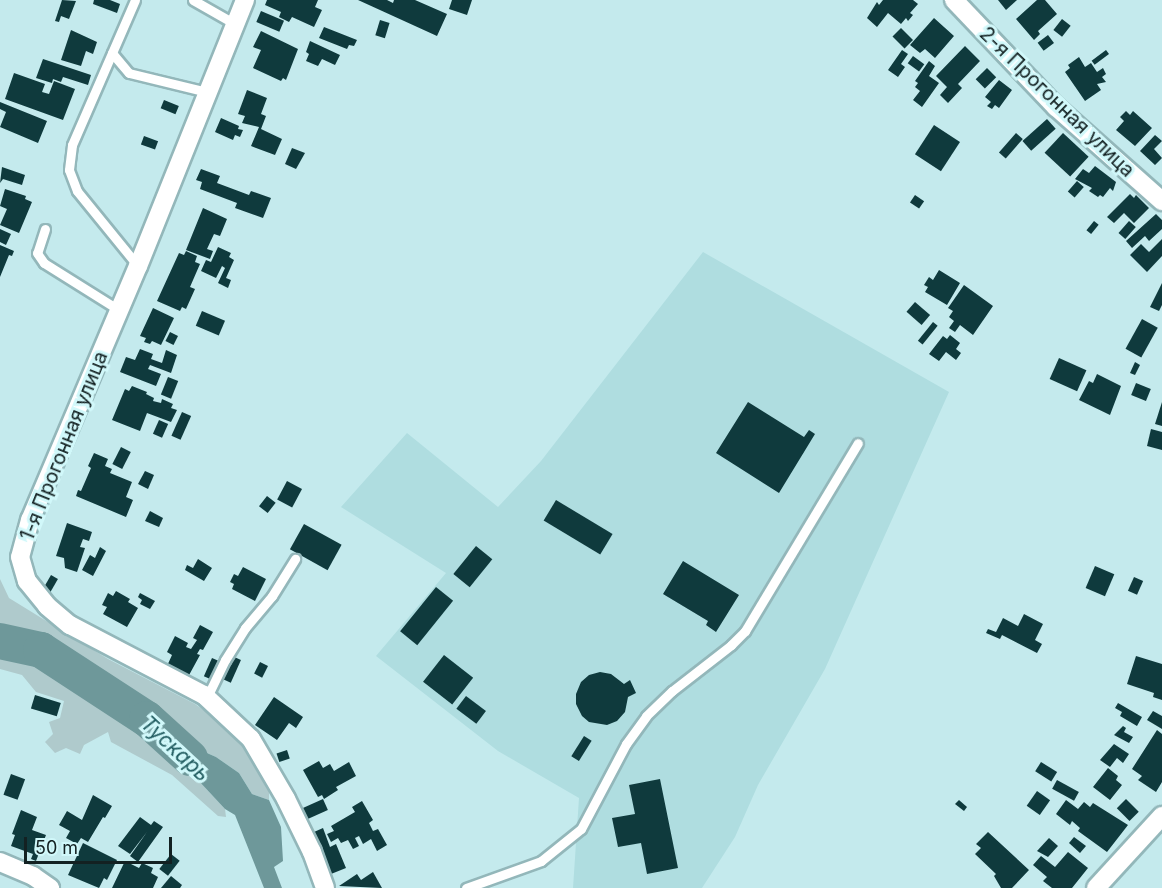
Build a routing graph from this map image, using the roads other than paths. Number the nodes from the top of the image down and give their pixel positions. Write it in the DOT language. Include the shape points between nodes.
graph roads {
  1 [pos="135,0"];
  2 [pos="192,0"];
  3 [pos="244,0"];
  4 [pos="954,0"];
  5 [pos="235,24"];
  6 [pos="112,53"];
  7 [pos="207,92"];
  8 [pos="1162,201"];
  9 [pos="45,229"];
  10 [pos="138,266"];
  11 [pos="119,310"];
  12 [pos="858,442"];
  13 [pos="296,559"];
  14 [pos="207,697"];
  15 [pos="1162,816"];
  16 [pos="0,862"];
  17 [pos="50,888"];
  18 [pos="325,888"];
  19 [pos="466,888"];
  20 [pos="1096,888"];
  1 -- 6 [label="lane"];
  2 -- 5 [label="lane"];
  3 -- 5 [label="street, 1-я Прогонная улица"];
  4 -- 8 [label="street, 2-я Прогонная улица" via="1056,107"];
  5 -- 7 [label="street, 1-я Прогонная улица"];
  6 -- 7 [label="lane" via="129,73"];
  6 -- 10 [label="lane" via="72,145 69,170 77,191"];
  7 -- 10 [label="street, 1-я Прогонная улица"];
  9 -- 11 [label="lane" via="37,253 44,263"];
  10 -- 11 [label="street, 1-я Прогонная улица"];
  11 -- 14 [label="street, 1-я Прогонная улица" via="30,520 20,557 27,581 47,606 70,625"];
  12 -- 19 [label="lane" via="745,631 646,717 626,744 580,829 541,861"];
  13 -- 14 [label="lane" via="240,636"];
  14 -- 18 [label="street, 1-я Прогонная улица" via="251,739 264,758 312,852"];
  15 -- 20 [label="street"];
  16 -- 17 [label="street"];
}
